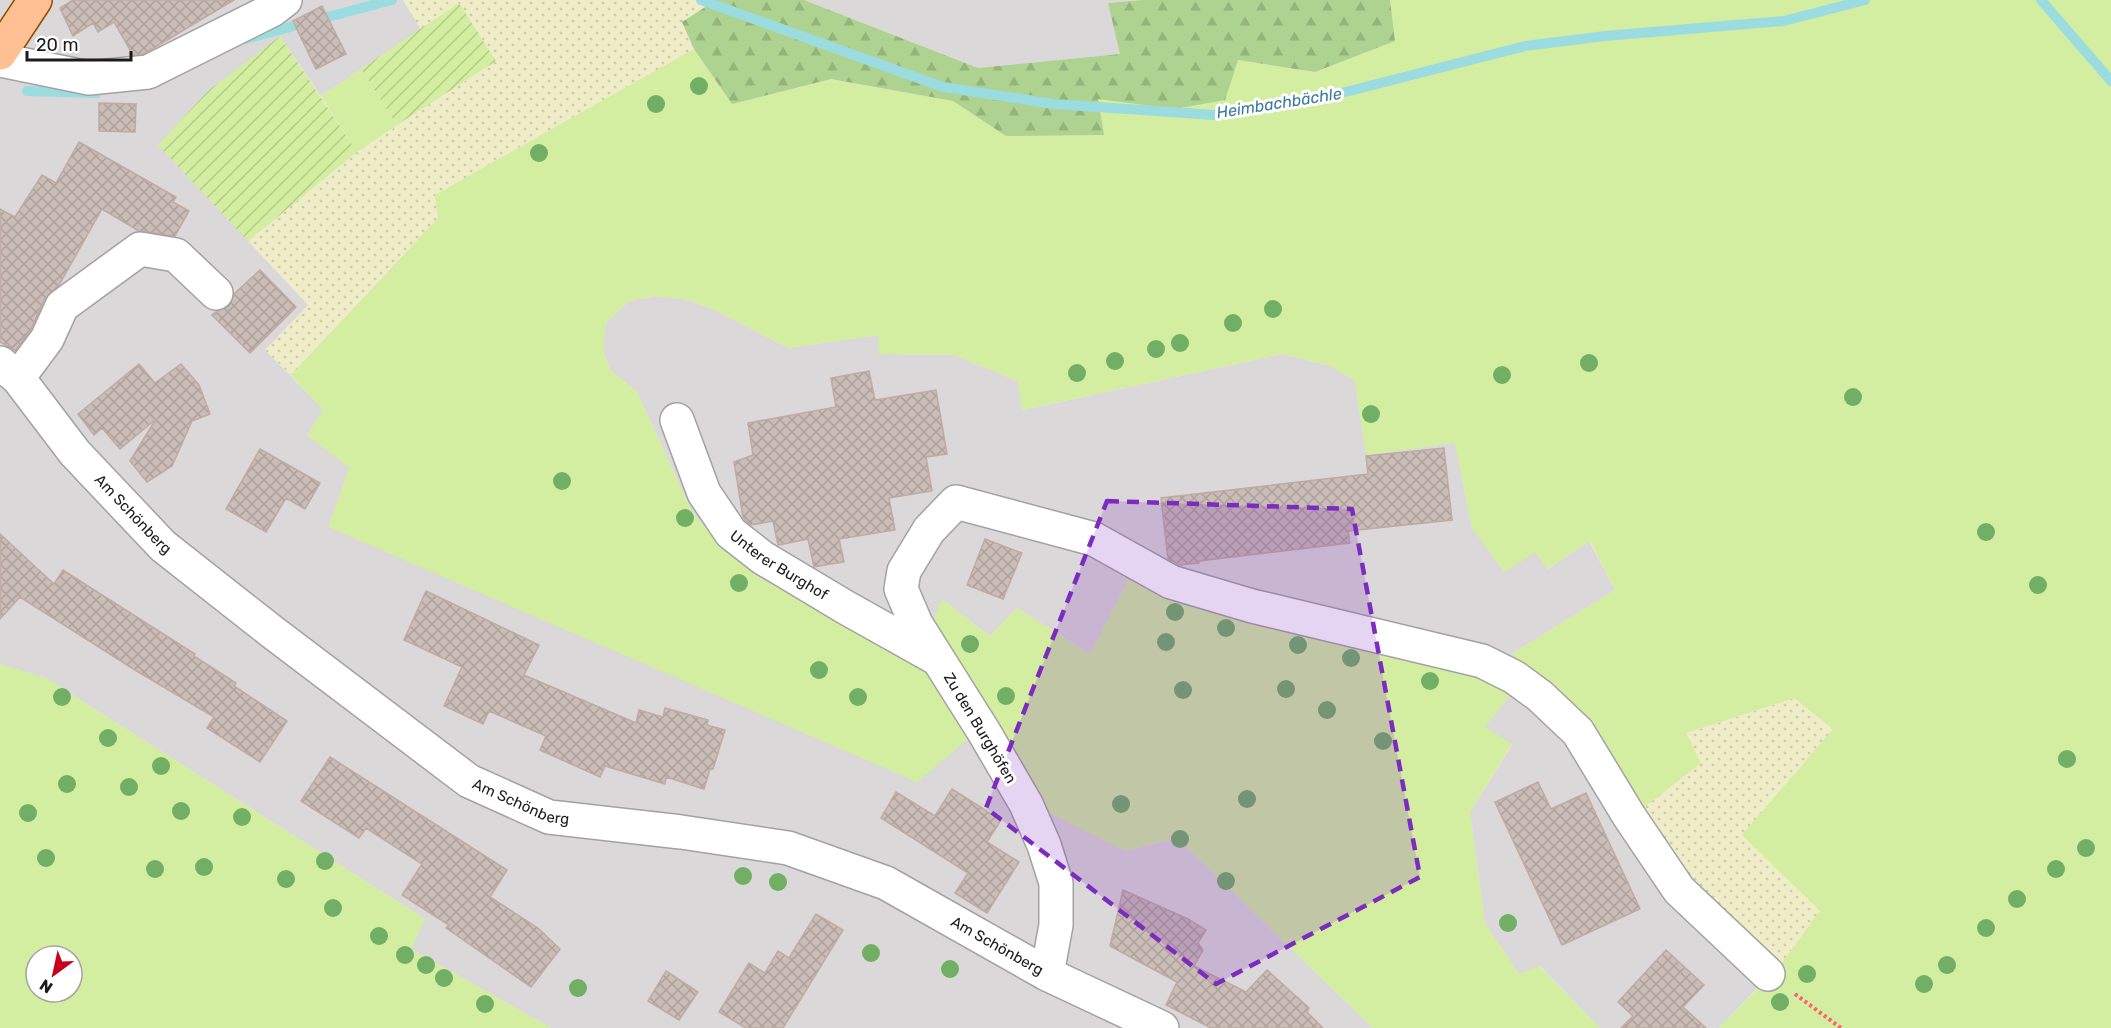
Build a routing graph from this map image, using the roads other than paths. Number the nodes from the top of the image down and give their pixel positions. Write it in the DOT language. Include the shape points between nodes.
graph roads {
  1 [pos="35,0"];
  2 [pos="285,0"];
  3 [pos="0,53"];
  4 [pos="0,60"];
  5 [pos="216,293"];
  6 [pos="9,371"];
  7 [pos="677,420"];
  8 [pos="939,660"];
  9 [pos="1047,974"];
  10 [pos="1768,974"];
  11 [pos="1162,1028"];
  1 -- 3 [label="main road"];
  2 -- 4 [label="street" via="148,72 89,78"];
  5 -- 6 [label="street" via="176,255 140,249 62,306 47,339"];
  6 -- 9 [label="street, Am Schönberg" via="75,453 163,546 469,781 549,817 788,848 886,883"];
  7 -- 8 [label="street, Unterer Burghof" via="704,493 731,533 773,564"];
  8 -- 9 [label="street, Zu den Burghöfen" via="1026,804 1044,845 1056,884 1056,925"];
  8 -- 10 [label="street, Zu den Burghöfen" via="916,624 901,589 904,571 929,530 956,502 1094,539 1171,582 1252,606 1482,661 1540,696 1578,732 1679,890"];
  9 -- 11 [label="street, Am Schönberg"];
}
